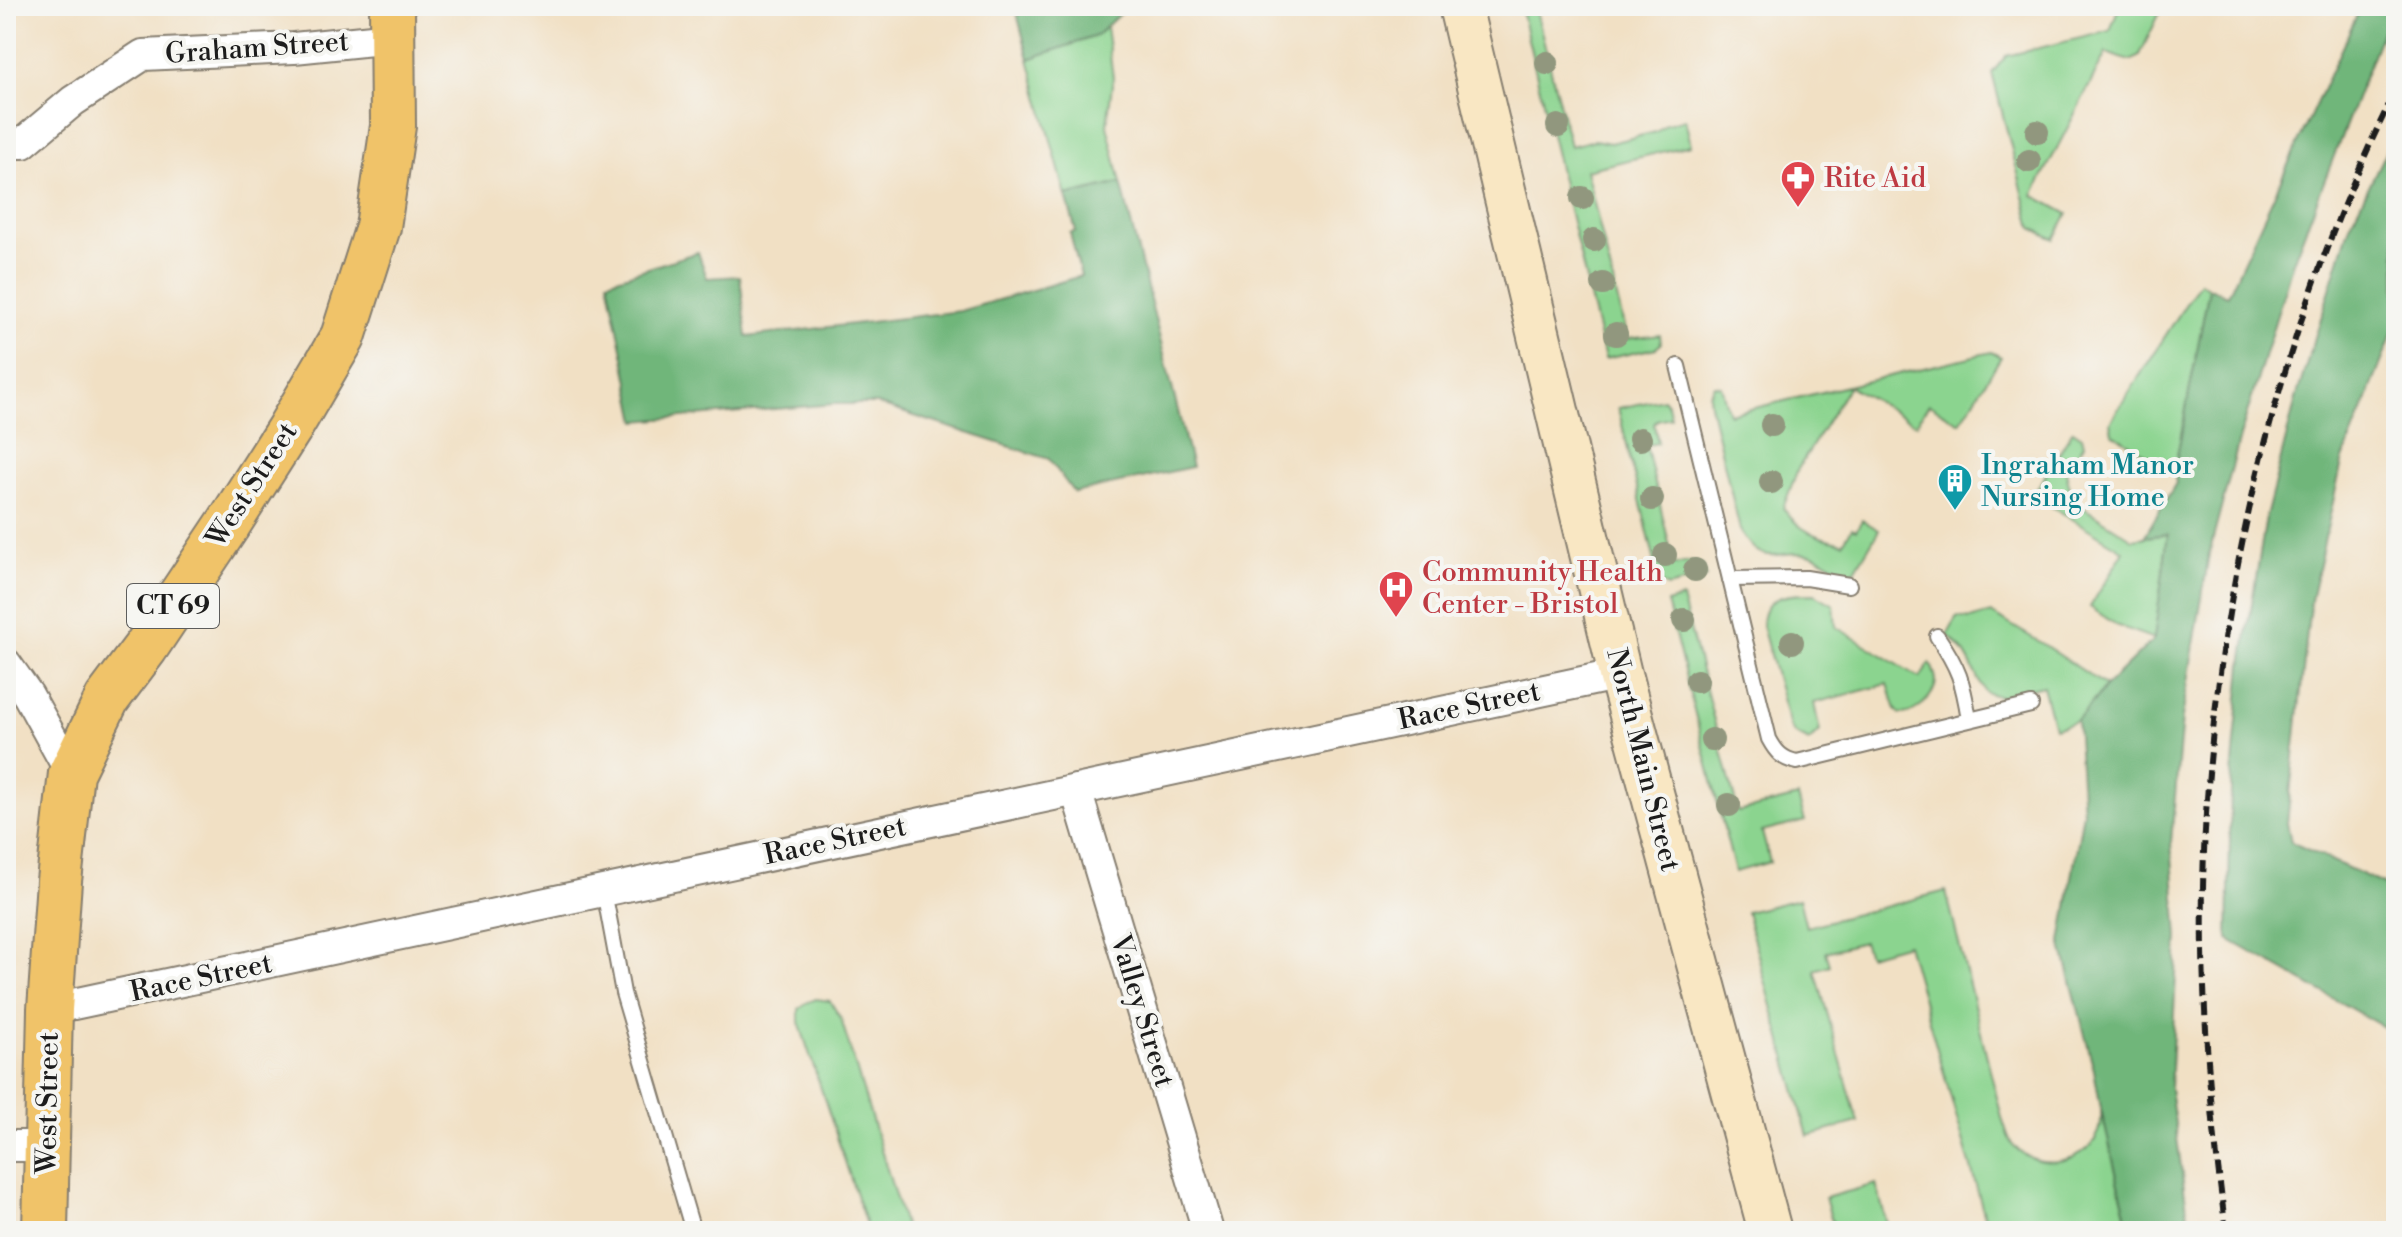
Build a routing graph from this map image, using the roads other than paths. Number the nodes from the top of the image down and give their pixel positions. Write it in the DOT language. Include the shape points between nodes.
graph roads {
  1 [pos="1460,6"];
  2 [pos="392,22"];
  3 [pos="6,143"];
  4 [pos="1678,366"];
  5 [pos="1730,579"];
  6 [pos="1849,585"];
  7 [pos="1937,636"];
  8 [pos="6,664"];
  9 [pos="1620,674"];
  10 [pos="2031,705"];
  11 [pos="1969,719"];
  12 [pos="71,773"];
  13 [pos="1076,790"];
  14 [pos="604,891"];
  15 [pos="50,1009"];
  16 [pos="26,1146"];
  17 [pos="45,1231"];
  18 [pos="693,1231"];
  19 [pos="1208,1231"];
  20 [pos="1770,1231"];
  1 -- 9 [label="street, North Main Street"];
  2 -- 3 [label="street, Graham Street" via="294,48 143,55 73,101 23,143"];
  2 -- 12 [label="main road, West Street / CT 69" via="393,126 378,227 343,337 229,523 107,699"];
  4 -- 5 [label="lane"];
  5 -- 6 [label="lane" via="1806,578"];
  5 -- 11 [label="lane" via="1769,739 1785,759 1797,762"];
  7 -- 11 [label="lane" via="1963,680"];
  8 -- 12 [label="street"];
  9 -- 13 [label="street, Race Street"];
  9 -- 20 [label="street, North Main Street"];
  10 -- 11 [label="lane"];
  12 -- 15 [label="main road, West Street / CT 69"];
  13 -- 14 [label="street, Race Street"];
  13 -- 19 [label="street, Valley Street"];
  14 -- 15 [label="street, Race Street"];
  14 -- 18 [label="lane" via="623,993"];
  15 -- 16 [label="main road, West Street / CT 69"];
  16 -- 17 [label="main road, West Street / CT 69"];
}
